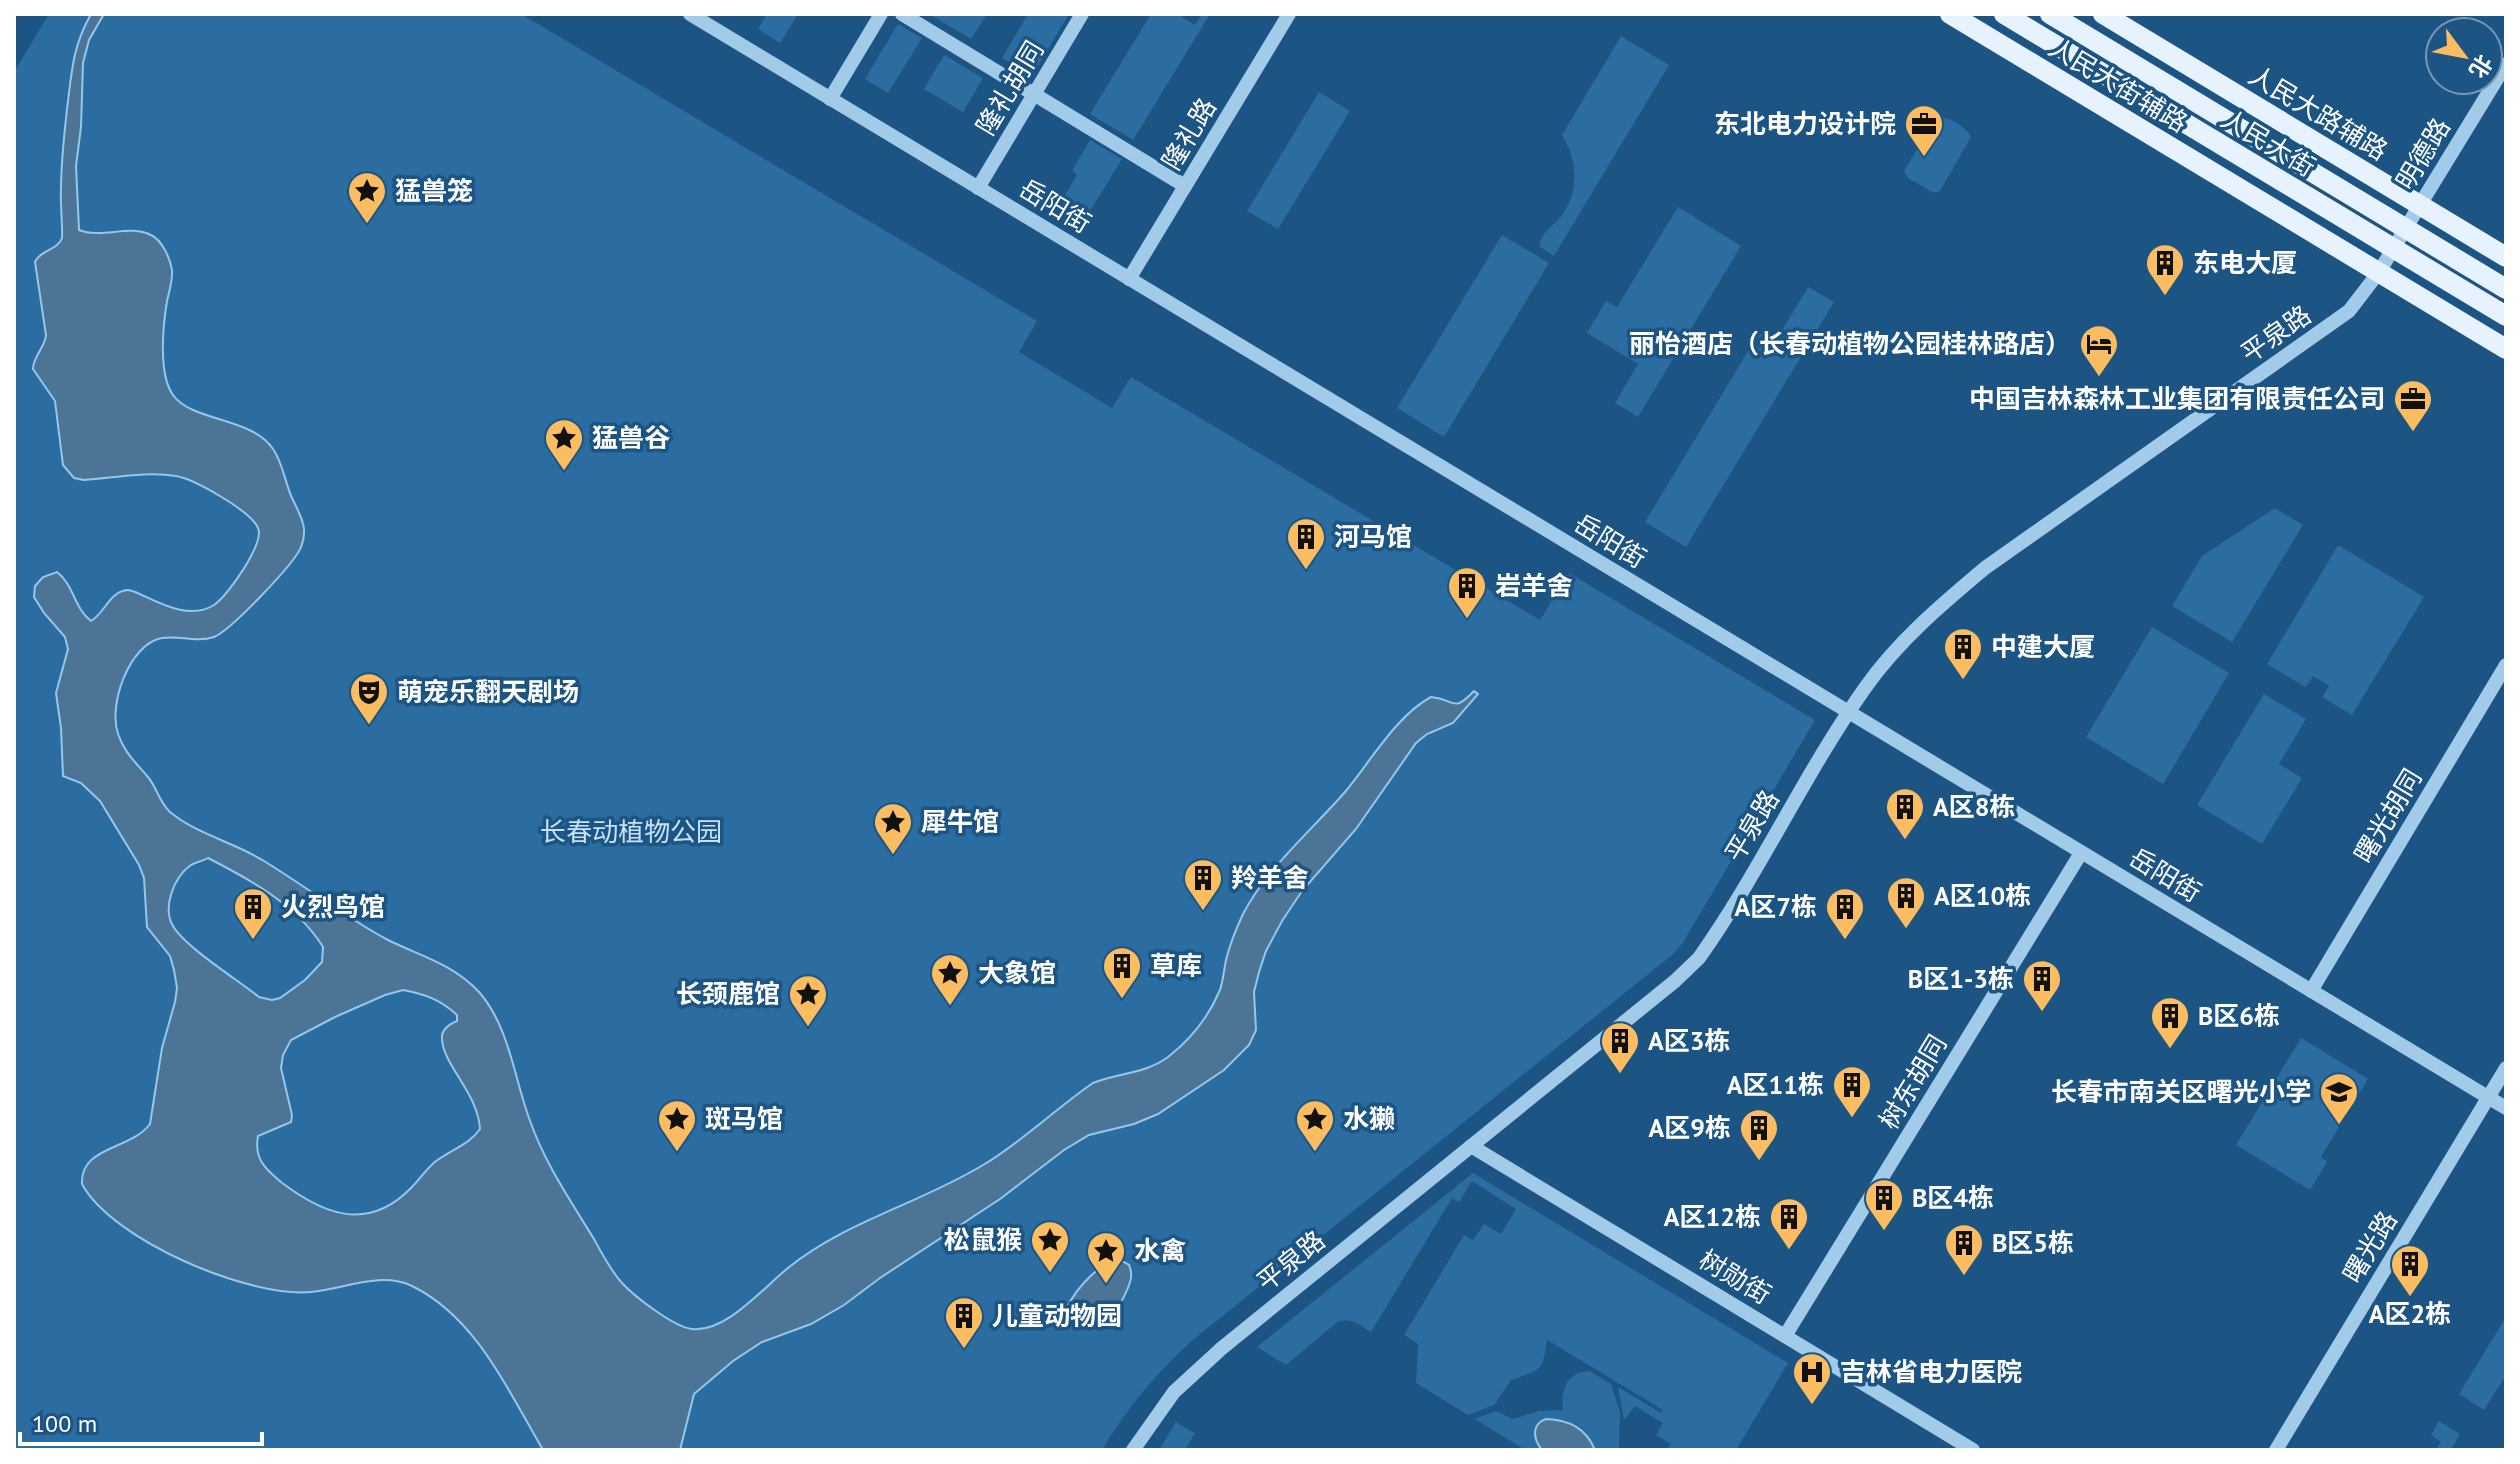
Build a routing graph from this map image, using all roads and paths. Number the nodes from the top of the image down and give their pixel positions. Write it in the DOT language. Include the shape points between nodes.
graph roads {
  1 [pos="690,14"];
  2 [pos="881,14"];
  3 [pos="902,14"];
  4 [pos="1082,14"];
  5 [pos="1289,14"];
  6 [pos="1950,14"];
  7 [pos="2004,14"];
  8 [pos="2050,14"];
  9 [pos="2103,14"];
  10 [pos="2506,64"];
  11 [pos="1034,94"];
  12 [pos="830,99"];
  13 [pos="1185,186"];
  14 [pos="978,188"];
  15 [pos="2420,205"];
  16 [pos="2406,229"];
  17 [pos="2394,249"];
  18 [pos="2506,257"];
  19 [pos="2379,272"];
  20 [pos="1129,279"];
  21 [pos="2506,289"];
  22 [pos="2506,316"];
  23 [pos="2506,349"];
  24 [pos="2506,665"];
  25 [pos="1849,712"];
  26 [pos="2081,853"];
  27 [pos="2311,991"];
  28 [pos="2506,1068"];
  29 [pos="2488,1098"];
  30 [pos="2506,1108"];
  31 [pos="1471,1146"];
  32 [pos="1785,1336"];
  33 [pos="1133,1450"];
  34 [pos="1973,1450"];
  35 [pos="2276,1450"];
  1 -- 12 [label="street, 岳阳街"];
  2 -- 12 [label="street"];
  3 -- 11 [label="street"];
  4 -- 11 [label="street, 隆礼胡同"];
  5 -- 13 [label="street, 隆礼路"];
  6 -- 19 [label="main road, 人民大街辅路"];
  7 -- 17 [label="main road, 人民大街"];
  8 -- 16 [label="main road, 人民大街"];
  9 -- 15 [label="main road, 人民大路辅路"];
  10 -- 15 [label="street, 明德路"];
  11 -- 13 [label="street"];
  11 -- 14 [label="street, 隆礼胡同"];
  12 -- 14 [label="street, 岳阳街"];
  13 -- 20 [label="street, 隆礼路"];
  14 -- 20 [label="street, 岳阳街"];
  15 -- 16 [label="street, 明德路"];
  15 -- 18 [label="main road, 人民大路辅路"];
  16 -- 17 [label="street, 平泉路"];
  16 -- 21 [label="main road, 人民大街"];
  17 -- 19 [label="street, 平泉路"];
  17 -- 22 [label="main road, 人民大街"];
  19 -- 23 [label="main road, 人民大街辅路"];
  19 -- 25 [label="street, 平泉路" via="2349,311 1955,592 1887,660"];
  20 -- 25 [label="street, 岳阳街"];
  24 -- 27 [label="street, 曙光胡同"];
  25 -- 26 [label="street, 岳阳街"];
  25 -- 31 [label="street, 平泉路" via="1699,958"];
  26 -- 27 [label="street, 岳阳街"];
  26 -- 32 [label="street, 树东胡同"];
  27 -- 29 [label="street, 岳阳街"];
  28 -- 29 [label="street, 曙光路"];
  29 -- 30 [label="street, 岳阳街"];
  29 -- 35 [label="street, 曙光路"];
  31 -- 32 [label="street, 树勋街"];
  31 -- 33 [label="street, 平泉路" via="1196,1371 1159,1410"];
  32 -- 34 [label="street, 树勋街"];
}
